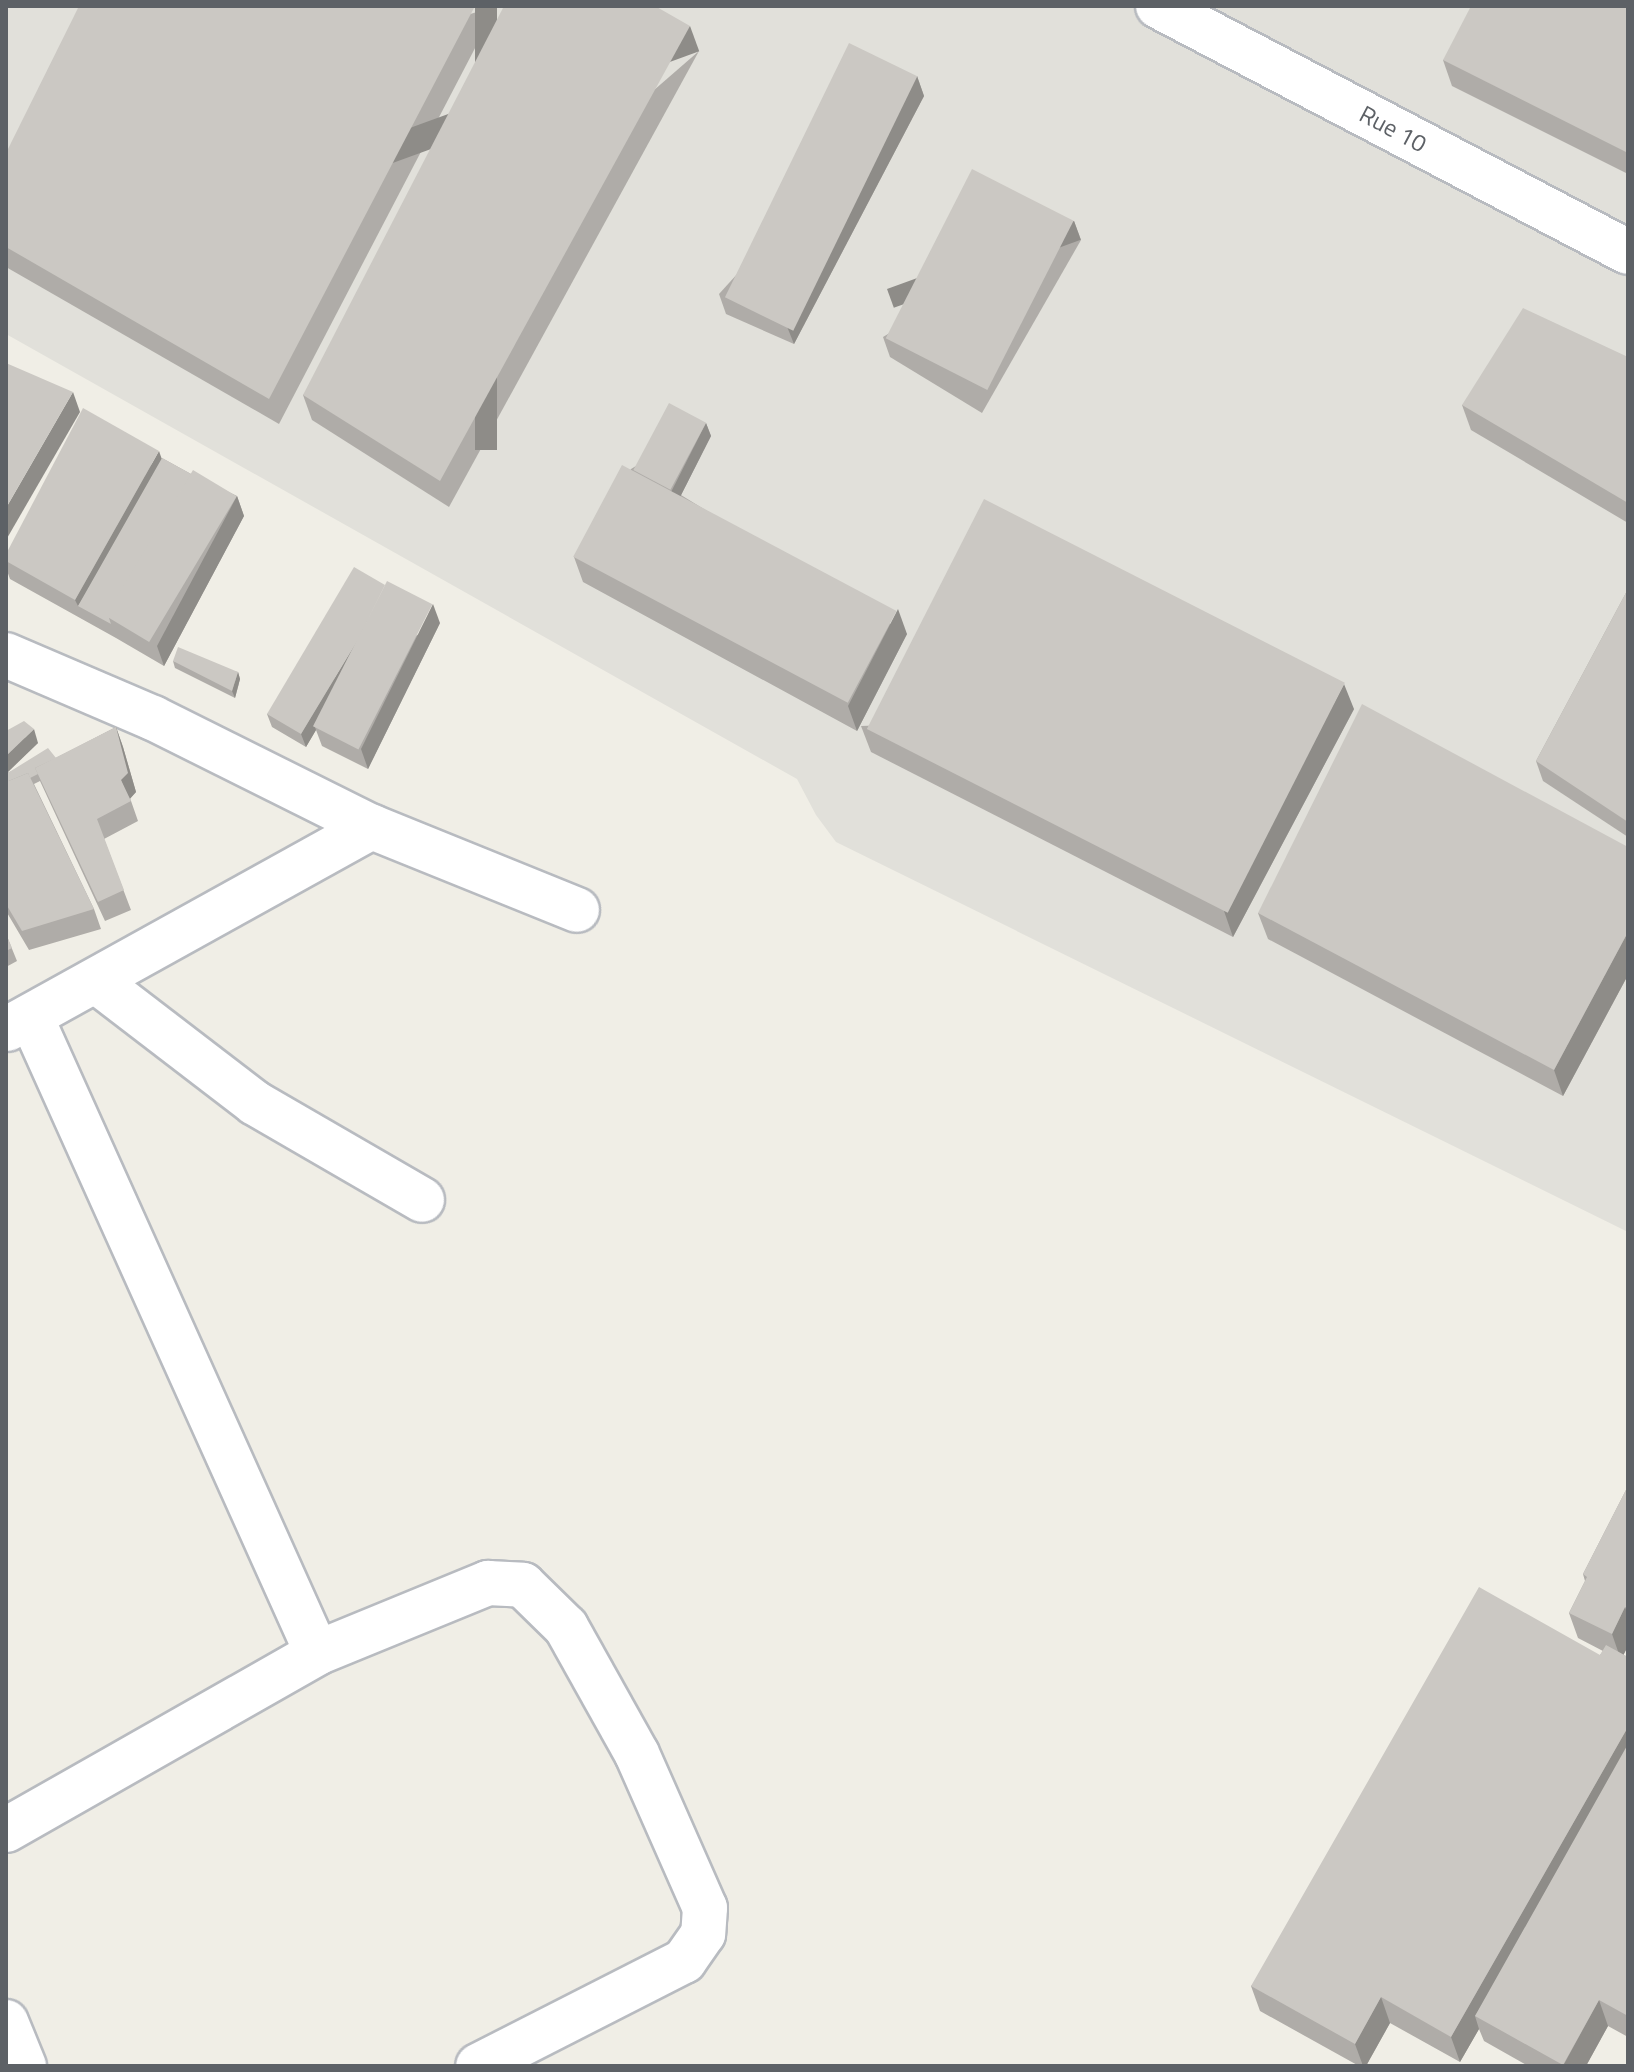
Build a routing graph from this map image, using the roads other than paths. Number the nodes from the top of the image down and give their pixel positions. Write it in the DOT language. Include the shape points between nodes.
graph roads {
  1 [pos="1158,6"];
  2 [pos="1628,252"];
  3 [pos="6,655"];
  4 [pos="372,827"];
  5 [pos="577,910"];
  6 [pos="96,981"];
  7 [pos="18,1023"];
  8 [pos="422,1200"];
  9 [pos="317,1653"];
  10 [pos="6,1830"];
  11 [pos="6,2022"];
  12 [pos="24,2066"];
  13 [pos="478,2066"];
  1 -- 2 [label="street, Rue 10"];
  3 -- 4 [label="street" via="153,718"];
  4 -- 5 [label="street"];
  4 -- 6 [label="street"];
  6 -- 7 [label="street"];
  6 -- 8 [label="street" via="255,1103"];
  7 -- 9 [label="street"];
  9 -- 10 [label="street"];
  9 -- 13 [label="street" via="488,1583 523,1585 566,1627 637,1754 705,1908 703,1934 684,1961"];
  11 -- 12 [label="street"];
}
